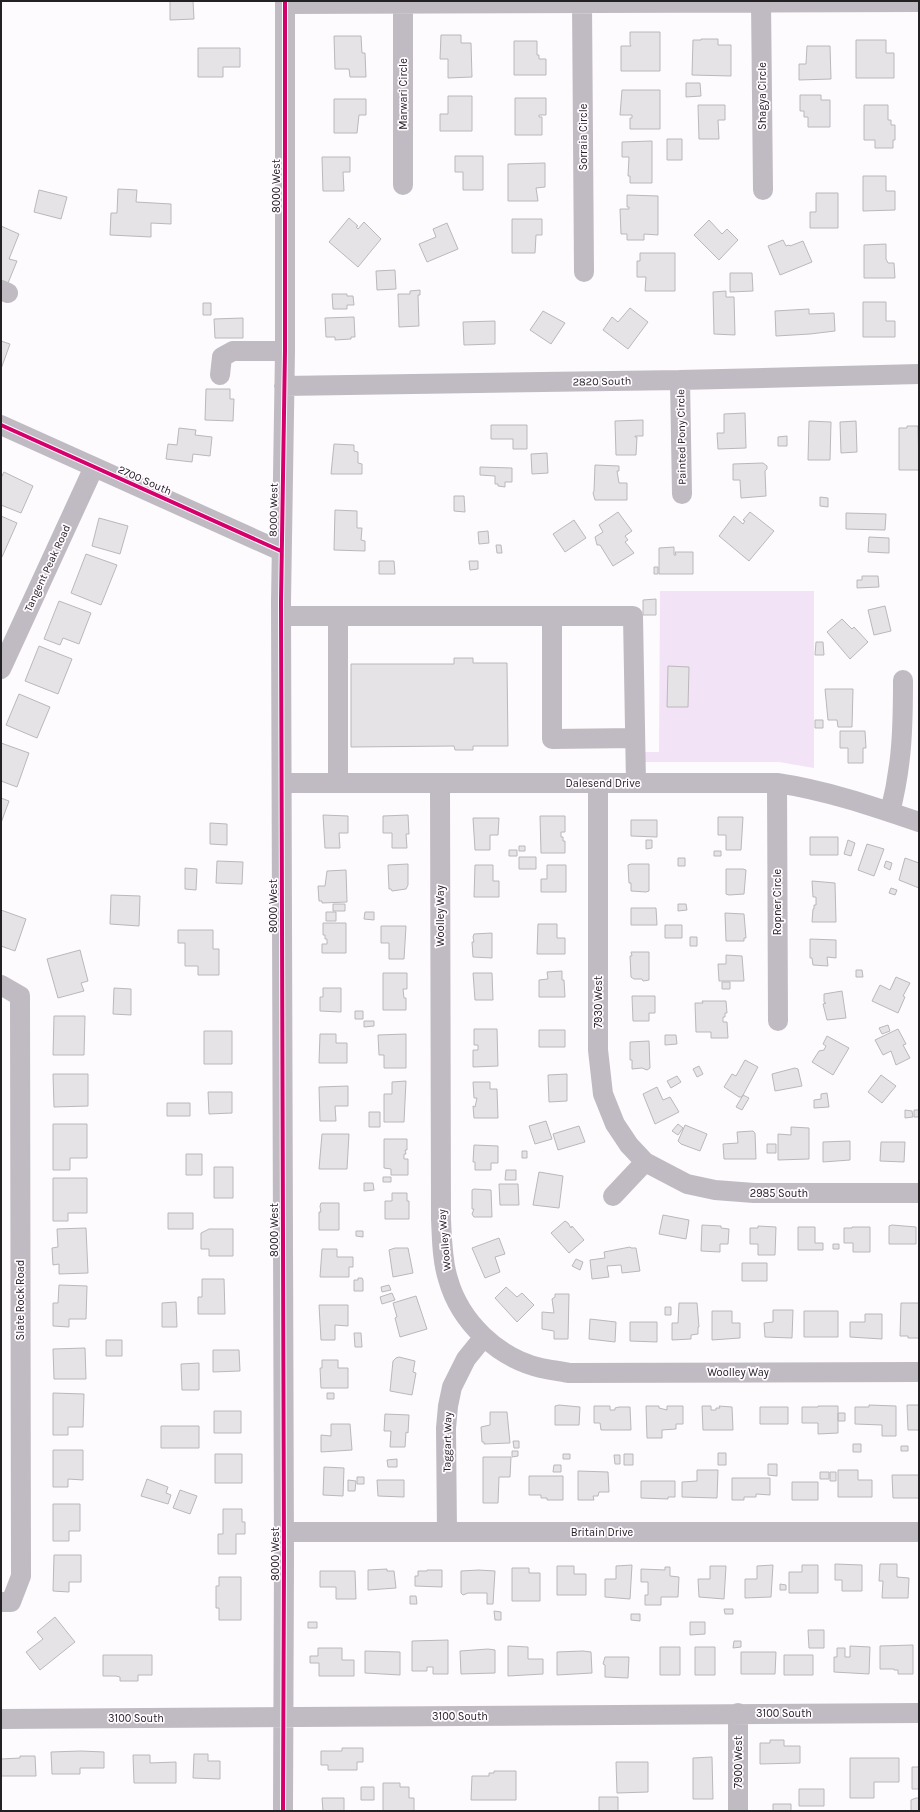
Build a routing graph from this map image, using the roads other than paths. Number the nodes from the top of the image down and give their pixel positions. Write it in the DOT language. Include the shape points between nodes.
graph roads {
  1 [pos="285,2"];
  2 [pos="761,2"];
  3 [pos="919,2"];
  4 [pos="403,3"];
  5 [pos="582,3"];
  6 [pos="404,185"];
  7 [pos="763,190"];
  8 [pos="584,272"];
  9 [pos="285,351"];
  10 [pos="919,374"];
  11 [pos="220,375"];
  12 [pos="680,380"];
  13 [pos="284,386"];
  14 [pos="1,425"];
  15 [pos="94,467"];
  16 [pos="682,494"];
  17 [pos="281,551"];
  18 [pos="281,616"];
  19 [pos="338,616"];
  20 [pos="552,616"];
  21 [pos="1,669"];
  22 [pos="903,680"];
  23 [pos="635,738"];
  24 [pos="282,783"];
  25 [pos="338,783"];
  26 [pos="440,783"];
  27 [pos="598,783"];
  28 [pos="636,783"];
  29 [pos="777,783"];
  30 [pos="890,812"];
  31 [pos="919,822"];
  32 [pos="1,985"];
  33 [pos="778,1021"];
  34 [pos="645,1162"];
  35 [pos="919,1193"];
  36 [pos="613,1196"];
  37 [pos="483,1338"];
  38 [pos="919,1372"];
  39 [pos="284,1532"];
  40 [pos="446,1532"];
  41 [pos="919,1532"];
  42 [pos="6,1602"];
  43 [pos="919,1713"];
  44 [pos="738,1714"];
  45 [pos="283,1717"];
  46 [pos="1,1719"];
  47 [pos="283,1811"];
  48 [pos="738,1811"];
  1 -- 4 [label="street"];
  1 -- 9 [label="street, 8000 West"];
  2 -- 3 [label="street"];
  2 -- 5 [label="street"];
  2 -- 7 [label="street, Shagya Circle"];
  4 -- 5 [label="street"];
  4 -- 6 [label="street, Marwari Circle"];
  5 -- 8 [label="street, Sorraia Circle"];
  9 -- 11 [label="street" via="232,351 222,357"];
  9 -- 13 [label="street, 8000 West"];
  10 -- 12 [label="street, 2820 South"];
  12 -- 13 [label="street, 2820 South"];
  12 -- 16 [label="street, Painted Pony Circle"];
  13 -- 17 [label="street, 8000 West"];
  14 -- 15 [label="street, 2700 South"];
  15 -- 17 [label="street, 2700 South"];
  15 -- 21 [label="street, Tangent Peak Road"];
  17 -- 18 [label="street, 8000 West"];
  18 -- 19 [label="street"];
  18 -- 24 [label="street, 8000 West"];
  19 -- 20 [label="street"];
  19 -- 25 [label="street"];
  20 -- 23 [label="street" via="633,616"];
  20 -- 23 [label="street" via="552,739"];
  22 -- 30 [label="street" via="902,746 898,783"];
  23 -- 28 [label="street"];
  24 -- 25 [label="street, Dalesend Drive"];
  24 -- 39 [label="street, 8000 West"];
  25 -- 26 [label="street, Dalesend Drive"];
  26 -- 27 [label="street, Dalesend Drive"];
  26 -- 37 [label="street, Woolley Way" via="441,1219 444,1259 456,1300"];
  27 -- 28 [label="street, Dalesend Drive"];
  27 -- 34 [label="street, 7930 West" via="598,1050 603,1094 615,1124 629,1145"];
  28 -- 29 [label="street, Dalesend Drive"];
  29 -- 30 [label="street, Dalesend Drive" via="803,787"];
  29 -- 33 [label="street, Ropner Circle"];
  30 -- 31 [label="street, Dalesend Drive"];
  32 -- 42 [label="street, Slate Rock Road" via="20,996 21,1576"];
  34 -- 35 [label="street, 2985 South" via="687,1184 715,1190 754,1193"];
  34 -- 36 [label="street"];
  37 -- 38 [label="street, Woolley Way" via="512,1357 540,1368 568,1373"];
  37 -- 40 [label="street, Taggart Way" via="466,1359 452,1387 448,1406"];
  39 -- 40 [label="street, Britain Drive"];
  39 -- 45 [label="street, 8000 West"];
  40 -- 41 [label="street, Britain Drive"];
  43 -- 44 [label="street, 3100 South"];
  44 -- 45 [label="street, 3100 South"];
  44 -- 48 [label="street, 7900 West"];
  45 -- 46 [label="street, 3100 South"];
  45 -- 47 [label="street, 8000 West"];
}
